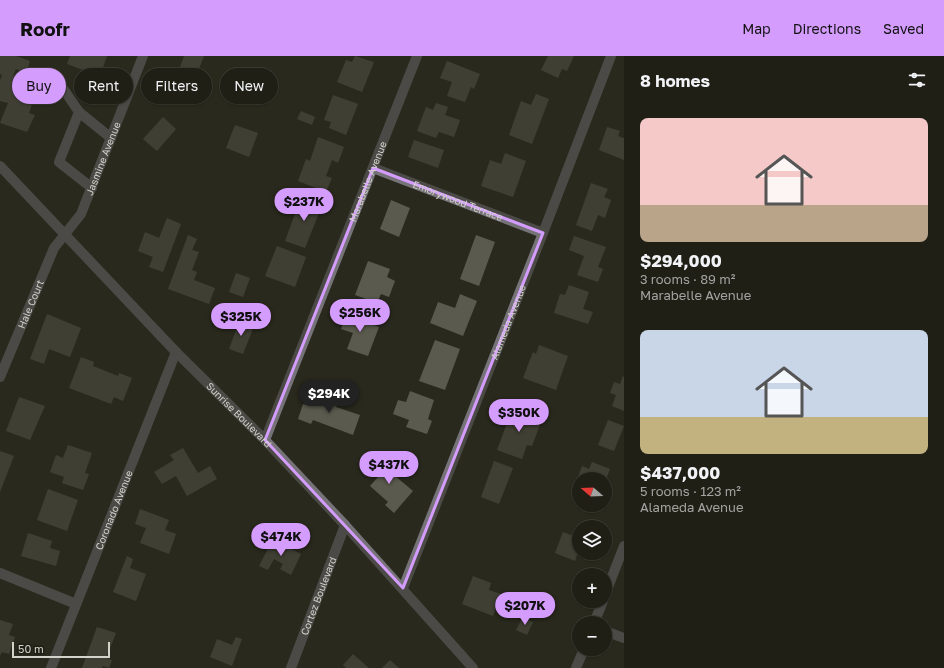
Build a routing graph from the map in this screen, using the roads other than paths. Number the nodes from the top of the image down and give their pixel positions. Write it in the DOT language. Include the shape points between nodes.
graph roads {
  1 [pos="143,56"];
  2 [pos="417,56"];
  3 [pos="611,56"];
  4 [pos="66,93"];
  5 [pos="79,112"];
  6 [pos="111,138"];
  7 [pos="0,166"];
  8 [pos="373,168"];
  9 [pos="92,188"];
  10 [pos="543,233"];
  11 [pos="64,234"];
  12 [pos="176,352"];
  13 [pos="0,376"];
  14 [pos="266,440"];
  15 [pos="345,524"];
  16 [pos="624,546"];
  17 [pos="0,573"];
  18 [pos="612,577"];
  19 [pos="402,588"];
  20 [pos="76,604"];
  21 [pos="612,634"];
  22 [pos="624,638"];
  23 [pos="581,656"];
  24 [pos="51,668"];
  25 [pos="291,668"];
  26 [pos="473,668"];
  27 [pos="576,668"];
  1 -- 6 [label="street, Jasmine Avenue"];
  2 -- 8 [label="street, Marabelle Avenue"];
  3 -- 10 [label="street, Alameda Avenue"];
  4 -- 5 [label="street"];
  5 -- 6 [label="street"];
  5 -- 9 [label="street" via="58,162"];
  6 -- 9 [label="street, Jasmine Avenue"];
  7 -- 11 [label="street, Sunrise Boulevard"];
  8 -- 10 [label="street, Emorywood Terrace"];
  8 -- 14 [label="street, Marabelle Avenue"];
  9 -- 11 [label="street, Jasmine Avenue" via="81,214"];
  10 -- 19 [label="street, Alameda Avenue"];
  11 -- 12 [label="street, Sunrise Boulevard"];
  11 -- 13 [label="street, Hale Court" via="54,248"];
  12 -- 14 [label="street, Sunrise Boulevard"];
  12 -- 20 [label="street, Coronado Avenue"];
  14 -- 15 [label="street, Sunrise Boulevard"];
  15 -- 19 [label="street, Sunrise Boulevard"];
  15 -- 25 [label="street, Cortez Boulevard"];
  16 -- 18 [label="street"];
  17 -- 20 [label="street"];
  19 -- 26 [label="street, Sunrise Boulevard"];
  20 -- 24 [label="street, Coronado Avenue"];
  21 -- 22 [label="street"];
  23 -- 27 [label="street"];
}
